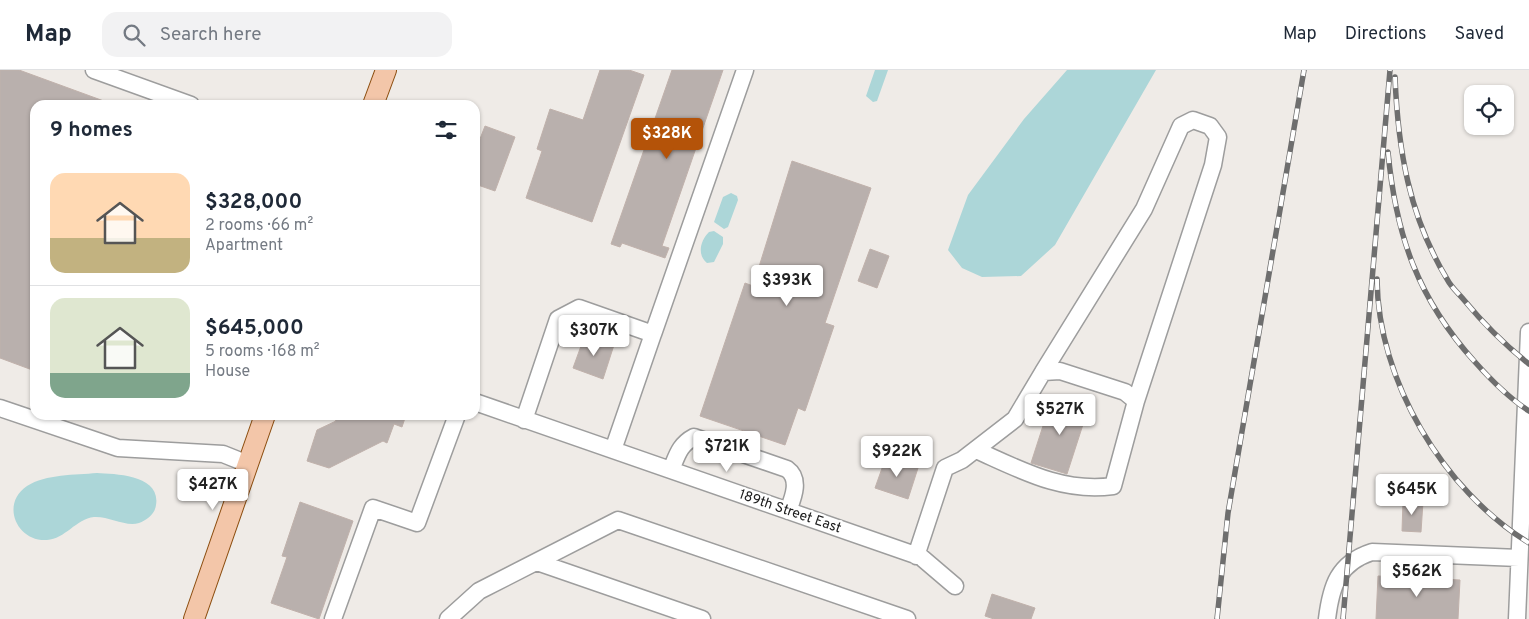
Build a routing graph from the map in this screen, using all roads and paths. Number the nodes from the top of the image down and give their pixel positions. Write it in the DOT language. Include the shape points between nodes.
graph roads {
  1 [pos="94,70"];
  2 [pos="386,70"];
  3 [pos="745,70"];
  4 [pos="177,100"];
  5 [pos="376,100"];
  6 [pos="1529,332"];
  7 [pos="653,334"];
  8 [pos="1043,372"];
  9 [pos="1528,389"];
  10 [pos="1136,402"];
  11 [pos="480,404"];
  12 [pos="0,408"];
  13 [pos="30,418"];
  14 [pos="35,420"];
  15 [pos="263,420"];
  16 [pos="455,420"];
  17 [pos="524,420"];
  18 [pos="613,450"];
  19 [pos="976,450"];
  20 [pos="248,464"];
  21 [pos="671,470"];
  22 [pos="788,511"];
  23 [pos="916,556"];
  24 [pos="1519,558"];
  25 [pos="536,562"];
  26 [pos="955,586"];
  27 [pos="194,619"];
  28 [pos="333,619"];
  29 [pos="448,619"];
  30 [pos="702,619"];
  31 [pos="906,619"];
  32 [pos="1327,619"];
  33 [pos="1517,619"];
  1 -- 4 [label="street"];
  2 -- 5 [label="main road"];
  3 -- 7 [label="street"];
  6 -- 9 [label="street"];
  7 -- 17 [label="street" via="579,308 558,320"];
  7 -- 18 [label="street"];
  8 -- 10 [label="street" via="1060,371 1125,392"];
  8 -- 10 [label="street" via="1144,209 1181,126 1193,120 1210,126 1218,137 1213,164"];
  8 -- 19 [label="street" via="1015,419"];
  9 -- 24 [label="street"];
  10 -- 19 [label="street" via="1113,486 1092,489 1036,478"];
  11 -- 17 [label="street, 189th Street East"];
  12 -- 13 [label="street"];
  14 -- 20 [label="street" via="118,448 223,454"];
  15 -- 20 [label="main road"];
  16 -- 28 [label="street" via="416,523 373,508"];
  17 -- 18 [label="street, 189th Street East"];
  18 -- 21 [label="street, 189th Street East"];
  19 -- 23 [label="street" via="945,468"];
  20 -- 27 [label="main road"];
  21 -- 22 [label="street, 189th Street East"];
  21 -- 22 [label="street" via="679,449 694,437 787,469 796,489"];
  22 -- 23 [label="street, 189th Street East"];
  23 -- 26 [label="street, 189th Street East"];
  24 -- 32 [label="street" via="1372,552 1353,562 1334,581"];
  24 -- 33 [label="street"];
  25 -- 29 [label="street" via="479,591"];
  25 -- 30 [label="street"];
  25 -- 31 [label="street" via="618,520"];
}
